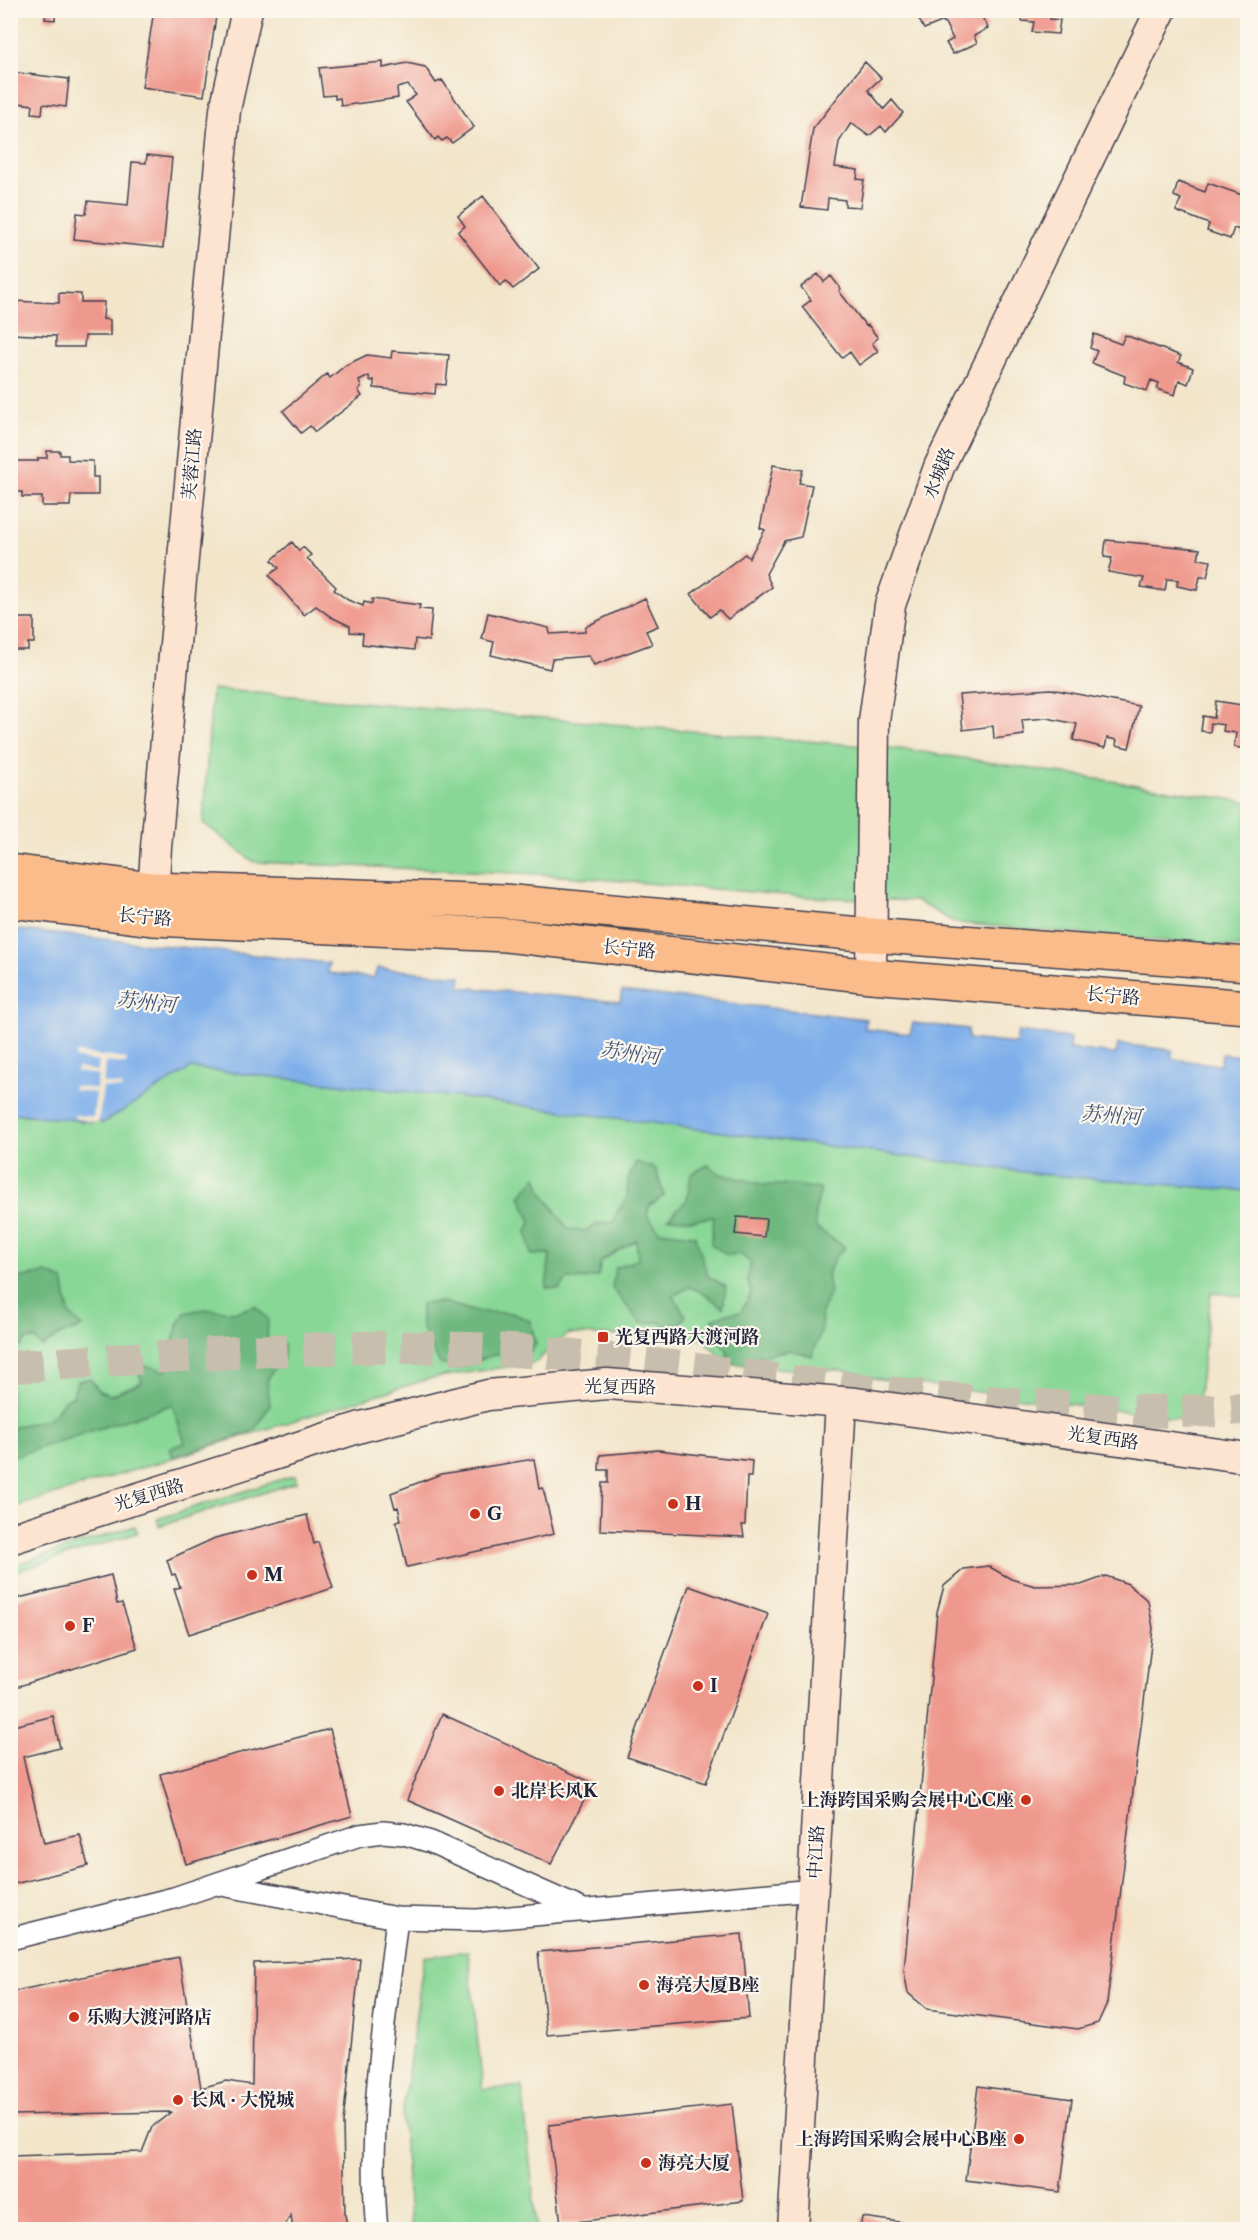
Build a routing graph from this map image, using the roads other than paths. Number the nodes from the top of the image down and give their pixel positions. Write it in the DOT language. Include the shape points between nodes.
graph roads {
  1 [pos="247,10"];
  2 [pos="1161,10"];
  3 [pos="10,871"];
  4 [pos="10,901"];
  5 [pos="152,904"];
  6 [pos="871,935"];
  7 [pos="1248,964"];
  8 [pos="871,976"];
  9 [pos="1248,1006"];
  10 [pos="841,1402"];
  11 [pos="1248,1458"];
  12 [pos="10,1539"];
  13 [pos="214,1883"];
  14 [pos="814,1890"];
  15 [pos="586,1911"];
  16 [pos="397,1918"];
  17 [pos="10,1939"];
  18 [pos="377,2229"];
  19 [pos="793,2229"];
  1 -- 5 [label="street, 芙蓉江路" via="225,110"];
  2 -- 6 [label="street, 水城路" via="939,467 890,605 874,721"];
  3 -- 5 [label="main road, 长宁路"];
  4 -- 5 [label="main road, 长宁路"];
  5 -- 6 [label="main road, 长宁路" via="504,901"];
  5 -- 8 [label="main road, 长宁路" via="506,935"];
  6 -- 7 [label="main road, 长宁路"];
  6 -- 8 [label="street, 水城路"];
  8 -- 9 [label="main road, 长宁路"];
  10 -- 11 [label="street, 光复西路"];
  10 -- 12 [label="street, 光复西路" via="607,1384 488,1395 361,1427"];
  10 -- 14 [label="street, 中江路"];
  13 -- 15 [label="street" via="360,1835 384,1832 431,1842"];
  13 -- 16 [label="street"];
  13 -- 17 [label="street" via="143,1907"];
  14 -- 15 [label="street"];
  14 -- 19 [label="street, 中江路"];
  15 -- 16 [label="street" via="477,1920"];
  16 -- 18 [label="street" via="376,2114"];
}
